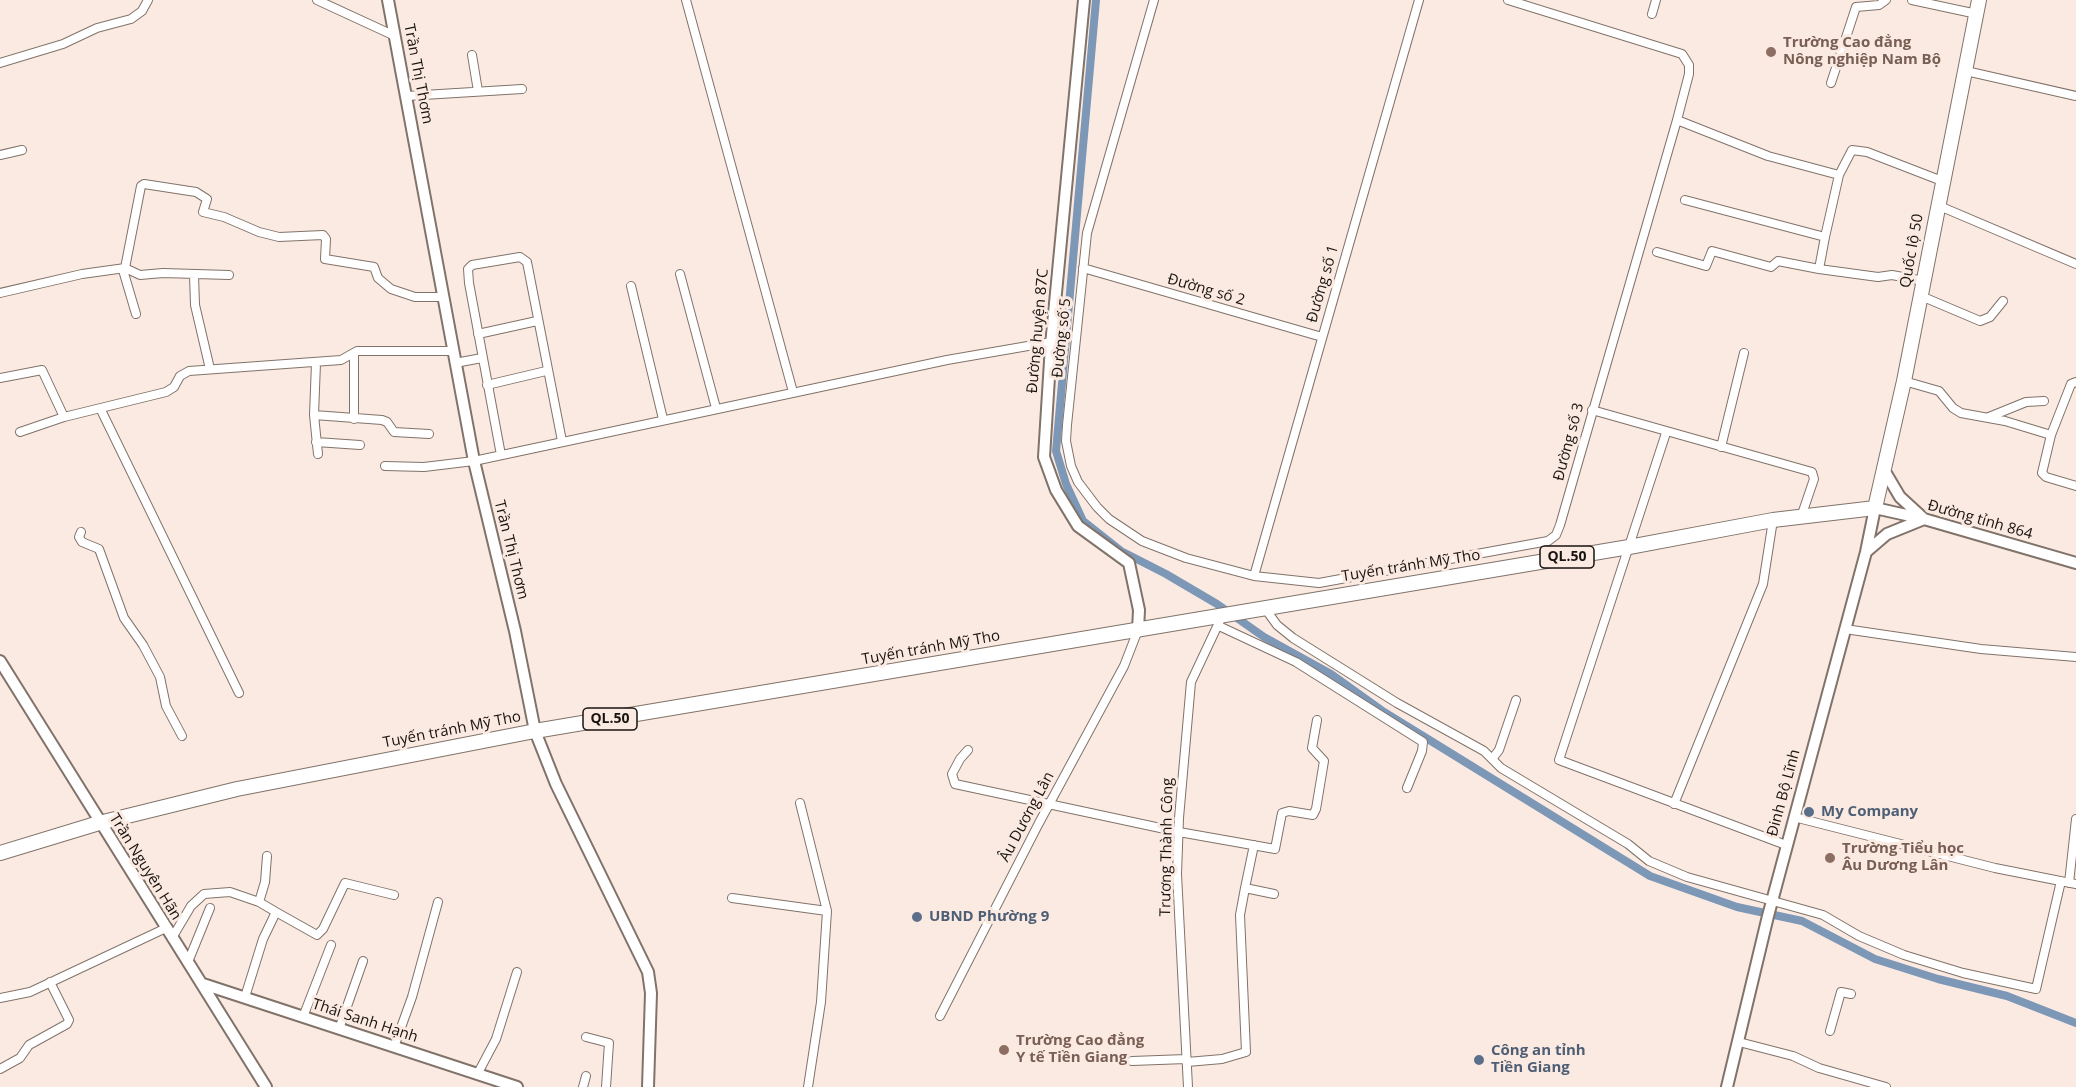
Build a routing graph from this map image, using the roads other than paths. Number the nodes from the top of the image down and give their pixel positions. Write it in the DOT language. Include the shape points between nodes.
graph roads {
  1 [pos="148,0"];
  2 [pos="317,0"];
  3 [pos="388,0"];
  4 [pos="686,0"];
  5 [pos="1084,0"];
  6 [pos="1154,0"];
  7 [pos="1419,0"];
  8 [pos="1508,0"];
  9 [pos="1656,0"];
  10 [pos="1886,0"];
  11 [pos="1912,0"];
  12 [pos="1978,7"];
  13 [pos="1652,14"];
  14 [pos="395,36"];
  15 [pos="472,55"];
  16 [pos="0,63"];
  17 [pos="1966,71"];
  18 [pos="1831,83"];
  19 [pos="522,89"];
  20 [pos="478,91"];
  21 [pos="407,96"];
  22 [pos="2076,96"];
  23 [pos="1677,120"];
  24 [pos="22,150"];
  25 [pos="0,155"];
  26 [pos="1839,175"];
  27 [pos="1942,181"];
  28 [pos="1685,200"];
  29 [pos="1937,205"];
  30 [pos="1825,237"];
  31 [pos="1657,252"];
  32 [pos="2076,264"];
  33 [pos="1083,268"];
  34 [pos="124,269"];
  35 [pos="1819,269"];
  36 [pos="680,274"];
  37 [pos="194,275"];
  38 [pos="229,275"];
  39 [pos="1924,281"];
  40 [pos="631,286"];
  41 [pos="0,293"];
  42 [pos="1921,296"];
  43 [pos="443,297"];
  44 [pos="2003,302"];
  45 [pos="136,314"];
  46 [pos="537,321"];
  47 [pos="477,334"];
  48 [pos="1322,337"];
  49 [pos="1051,342"];
  50 [pos="453,351"];
  51 [pos="354,353"];
  52 [pos="1744,353"];
  53 [pos="480,359"];
  54 [pos="316,363"];
  55 [pos="457,363"];
  56 [pos="210,369"];
  57 [pos="546,371"];
  58 [pos="0,378"];
  59 [pos="1904,381"];
  60 [pos="2076,382"];
  61 [pos="488,385"];
  62 [pos="793,392"];
  63 [pos="2044,400"];
  64 [pos="716,408"];
  65 [pos="101,410"];
  66 [pos="1592,410"];
  67 [pos="314,415"];
  68 [pos="64,417"];
  69 [pos="1988,417"];
  70 [pos="354,419"];
  71 [pos="663,419"];
  72 [pos="20,432"];
  73 [pos="1666,433"];
  74 [pos="429,434"];
  75 [pos="2051,435"];
  76 [pos="562,441"];
  77 [pos="316,442"];
  78 [pos="360,446"];
  79 [pos="1721,447"];
  80 [pos="318,454"];
  81 [pos="501,455"];
  82 [pos="476,460"];
  83 [pos="385,466"];
  84 [pos="1884,470"];
  85 [pos="2076,486"];
  86 [pos="1875,508"];
  87 [pos="1801,517"];
  88 [pos="1924,519"];
  89 [pos="1773,520"];
  90 [pos="81,532"];
  91 [pos="1629,547"];
  92 [pos="1504,549"];
  93 [pos="1866,552"];
  94 [pos="2076,563"];
  95 [pos="1506,567"];
  96 [pos="1254,576"];
  97 [pos="1340,587"];
  98 [pos="1262,608"];
  99 [pos="1223,618"];
  100 [pos="1138,630"];
  101 [pos="1845,630"];
  102 [pos="2076,657"];
  103 [pos="0,661"];
  104 [pos="239,693"];
  105 [pos="1516,700"];
  106 [pos="1317,720"];
  107 [pos="535,731"];
  108 [pos="182,736"];
  109 [pos="968,750"];
  110 [pos="1492,759"];
  111 [pos="1407,788"];
  112 [pos="800,803"];
  113 [pos="1674,804"];
  114 [pos="1048,805"];
  115 [pos="1794,817"];
  116 [pos="2076,819"];
  117 [pos="99,823"];
  118 [pos="1179,832"];
  119 [pos="1254,845"];
  120 [pos="1786,845"];
  121 [pos="0,853"];
  122 [pos="267,855"];
  123 [pos="2069,883"];
  124 [pos="1245,888"];
  125 [pos="1274,894"];
  126 [pos="394,895"];
  127 [pos="732,898"];
  128 [pos="1771,901"];
  129 [pos="438,902"];
  130 [pos="259,903"];
  131 [pos="210,908"];
  132 [pos="827,911"];
  133 [pos="276,912"];
  134 [pos="166,928"];
  135 [pos="172,938"];
  136 [pos="331,945"];
  137 [pos="363,961"];
  138 [pos="188,962"];
  139 [pos="517,972"];
  140 [pos="50,982"];
  141 [pos="203,984"];
  142 [pos="1851,994"];
  143 [pos="245,997"];
  144 [pos="0,998"];
  145 [pos="940,1016"];
  146 [pos="303,1017"];
  147 [pos="339,1029"];
  148 [pos="1830,1031"];
  149 [pos="586,1037"];
  150 [pos="1739,1042"];
  151 [pos="394,1047"];
  152 [pos="1132,1061"];
  153 [pos="1187,1061"];
  154 [pos="0,1069"];
  155 [pos="477,1073"];
  156 [pos="586,1076"];
  157 [pos="266,1087"];
  158 [pos="517,1087"];
  159 [pos="583,1087"];
  160 [pos="606,1087"];
  161 [pos="648,1087"];
  162 [pos="808,1087"];
  163 [pos="1188,1087"];
  164 [pos="1727,1087"];
  165 [pos="1886,1087"];
  1 -- 16 [label="street" via="132,19"];
  2 -- 14 [label="street"];
  3 -- 14 [label="street, Trần Thị Thơm"];
  4 -- 62 [label="street"];
  5 -- 49 [label="street, Đường huyện 87C"];
  6 -- 33 [label="street, Đường số 5" via="1094,204"];
  7 -- 48 [label="street, Đường số 1"];
  8 -- 23 [label="street, Đường số 3" via="1682,54 1687,59 1689,74"];
  9 -- 13 [label="street"];
  10 -- 18 [label="street" via="1879,5 1856,7"];
  11 -- 12 [label="street"];
  12 -- 17 [label="highway, Quốc lộ 50"];
  14 -- 21 [label="street, Trần Thị Thơm"];
  15 -- 20 [label="street"];
  17 -- 22 [label="street"];
  17 -- 27 [label="highway, Quốc lộ 50"];
  19 -- 20 [label="street"];
  20 -- 21 [label="street"];
  21 -- 43 [label="street, Trần Thị Thơm"];
  23 -- 26 [label="street" via="1768,156"];
  23 -- 66 [label="street, Đường số 3"];
  24 -- 25 [label="street"];
  26 -- 27 [label="street" via="1854,150"];
  26 -- 30 [label="street"];
  27 -- 29 [label="highway, Quốc lộ 50"];
  28 -- 30 [label="street"];
  29 -- 32 [label="street"];
  29 -- 39 [label="highway, Quốc lộ 50"];
  30 -- 35 [label="street"];
  31 -- 35 [label="street" via="1706,266 1713,251 1771,267 1778,261"];
  33 -- 48 [label="street, Đường số 2"];
  33 -- 96 [label="street, Đường số 5" via="1066,441 1078,482 1109,519 1142,541 1186,558"];
  34 -- 37 [label="street" via="140,275"];
  34 -- 41 [label="street" via="82,274"];
  34 -- 43 [label="street" via="144,184 196,192 207,199 203,213 224,217 258,232 279,237 323,235 325,259 374,267 382,282 402,293"];
  34 -- 45 [label="street"];
  35 -- 39 [label="street"];
  36 -- 64 [label="street"];
  37 -- 38 [label="street"];
  37 -- 56 [label="street" via="195,305"];
  39 -- 42 [label="highway, Quốc lộ 50"];
  40 -- 71 [label="street"];
  42 -- 44 [label="street" via="1980,321 1990,317"];
  42 -- 59 [label="highway, Quốc lộ 50"];
  43 -- 50 [label="street, Trần Thị Thơm"];
  46 -- 47 [label="street"];
  46 -- 47 [label="street" via="525,258 472,265 468,275"];
  46 -- 57 [label="street"];
  47 -- 53 [label="street"];
  48 -- 96 [label="street, Đường số 1"];
  49 -- 62 [label="street"];
  49 -- 100 [label="street, Đường huyện 87C" via="1043,444 1048,471 1078,526 1129,563 1139,610"];
  50 -- 51 [label="street"];
  50 -- 55 [label="street, Trần Thị Thơm"];
  51 -- 54 [label="street" via="341,360"];
  51 -- 70 [label="street"];
  52 -- 79 [label="street"];
  53 -- 55 [label="street"];
  53 -- 61 [label="street"];
  54 -- 56 [label="street"];
  54 -- 67 [label="street"];
  55 -- 82 [label="street, Trần Thị Thơm"];
  56 -- 65 [label="street" via="184,372 166,392"];
  57 -- 61 [label="street"];
  57 -- 76 [label="street"];
  58 -- 68 [label="street" via="42,370"];
  59 -- 69 [label="street" via="1939,391 1961,413"];
  59 -- 84 [label="highway, Quốc lộ 50"];
  60 -- 75 [label="street" via="2071,384"];
  61 -- 81 [label="street"];
  62 -- 64 [label="street"];
  63 -- 69 [label="street" via="2026,402"];
  64 -- 71 [label="street"];
  65 -- 68 [label="street"];
  65 -- 104 [label="street"];
  66 -- 73 [label="street"];
  66 -- 92 [label="street, Đường số 3" via="1556,535 1548,541"];
  67 -- 70 [label="street"];
  67 -- 77 [label="street"];
  68 -- 72 [label="street"];
  69 -- 75 [label="street"];
  70 -- 74 [label="street" via="387,422 394,432"];
  71 -- 76 [label="street"];
  73 -- 79 [label="street"];
  73 -- 91 [label="street"];
  75 -- 85 [label="street" via="2042,473"];
  76 -- 81 [label="street"];
  77 -- 78 [label="street"];
  77 -- 80 [label="street"];
  79 -- 87 [label="street" via="1812,472 1814,479"];
  81 -- 82 [label="street"];
  82 -- 83 [label="street" via="447,466"];
  82 -- 107 [label="street, Trần Thị Thơm"];
  84 -- 86 [label="highway, Quốc lộ 50"];
  84 -- 88 [label="street" via="1900,497"];
  86 -- 87 [label="highway, Tuyến tránh Mỹ Tho / QL.50"];
  86 -- 88 [label="street, Đường tỉnh 864"];
  86 -- 93 [label="street, Đinh Bộ Lĩnh"];
  87 -- 89 [label="highway, Tuyến tránh Mỹ Tho / QL.50"];
  88 -- 93 [label="street" via="1887,534"];
  88 -- 94 [label="street, Đường tỉnh 864"];
  89 -- 91 [label="highway, Tuyến tránh Mỹ Tho / QL.50"];
  89 -- 113 [label="street" via="1763,584"];
  90 -- 108 [label="street" via="82,542 99,549 124,618 160,677 166,706"];
  91 -- 95 [label="highway, Tuyến tránh Mỹ Tho / QL.50"];
  91 -- 113 [label="street" via="1559,760"];
  92 -- 95 [label="street"];
  92 -- 97 [label="street, Đường số 3"];
  93 -- 101 [label="street, Đinh Bộ Lĩnh"];
  95 -- 97 [label="highway, Tuyến tránh Mỹ Tho / QL.50"];
  96 -- 97 [label="street, Đường số 3"];
  97 -- 98 [label="highway, Tuyến tránh Mỹ Tho / QL.50"];
  98 -- 99 [label="highway, Tuyến tránh Mỹ Tho / QL.50"];
  98 -- 110 [label="street" via="1293,638"];
  99 -- 100 [label="highway, Tuyến tránh Mỹ Tho / QL.50"];
  99 -- 111 [label="street" via="1423,742"];
  99 -- 118 [label="street, Trương Thành Công" via="1191,682"];
  100 -- 107 [label="highway, Tuyến tránh Mỹ Tho / QL.50"];
  100 -- 114 [label="street, Âu Dương Lân" via="1124,666"];
  101 -- 102 [label="street"];
  101 -- 115 [label="street, Đinh Bộ Lĩnh"];
  103 -- 117 [label="street, Trần Nguyên Hãn"];
  105 -- 110 [label="street"];
  106 -- 119 [label="street" via="1312,748 1324,761 1313,815 1284,812 1275,849"];
  107 -- 117 [label="highway, Tuyến tránh Mỹ Tho / QL.50" via="237,789"];
  107 -- 161 [label="street, Trần Thị Thơm" via="556,784 648,972"];
  109 -- 114 [label="street" via="952,774 955,784"];
  110 -- 128 [label="street" via="1662,867"];
  112 -- 132 [label="street"];
  113 -- 120 [label="street"];
  114 -- 118 [label="street"];
  114 -- 145 [label="street, Âu Dương Lân"];
  115 -- 120 [label="street, Đinh Bộ Lĩnh"];
  115 -- 123 [label="street"];
  116 -- 123 [label="street"];
  117 -- 121 [label="highway, Tuyến tránh Mỹ Tho / QL.50"];
  117 -- 134 [label="street, Trần Nguyên Hãn"];
  118 -- 119 [label="street"];
  118 -- 153 [label="street, Trương Thành Công" via="1177,874"];
  119 -- 124 [label="street"];
  120 -- 128 [label="street, Đinh Bộ Lĩnh"];
  122 -- 130 [label="street"];
  123 -- 128 [label="street" via="2039,984 2032,990 1904,955 1823,915"];
  124 -- 125 [label="street"];
  124 -- 153 [label="street" via="1240,915 1247,1049 1243,1055"];
  126 -- 133 [label="street" via="345,883 317,935"];
  127 -- 132 [label="street"];
  128 -- 150 [label="street, Đinh Bộ Lĩnh"];
  129 -- 151 [label="street"];
  130 -- 133 [label="street"];
  130 -- 135 [label="street" via="230,892 204,894 190,906"];
  131 -- 138 [label="street"];
  132 -- 162 [label="street" via="821,1002"];
  133 -- 143 [label="street"];
  134 -- 135 [label="street, Trần Nguyên Hãn"];
  134 -- 140 [label="street"];
  135 -- 138 [label="street, Trần Nguyên Hãn"];
  136 -- 146 [label="street"];
  137 -- 147 [label="street"];
  138 -- 141 [label="street, Trần Nguyên Hãn"];
  139 -- 155 [label="street" via="496,1039"];
  140 -- 144 [label="street" via="24,994"];
  140 -- 154 [label="street" via="69,1020 67,1024 29,1045 20,1058"];
  141 -- 143 [label="street, Thái Sanh Hạnh"];
  141 -- 157 [label="street, Trần Nguyên Hãn"];
  142 -- 148 [label="street" via="1841,992"];
  143 -- 146 [label="street, Thái Sanh Hạnh"];
  146 -- 147 [label="street, Thái Sanh Hạnh"];
  147 -- 151 [label="street, Thái Sanh Hạnh"];
  149 -- 160 [label="street" via="609,1043"];
  150 -- 164 [label="street, Đinh Bộ Lĩnh"];
  150 -- 165 [label="street"];
  151 -- 155 [label="street, Thái Sanh Hạnh"];
  152 -- 153 [label="street"];
  153 -- 163 [label="street, Trương Thành Công"];
  155 -- 158 [label="street, Thái Sanh Hạnh"];
  156 -- 159 [label="street"];
}
